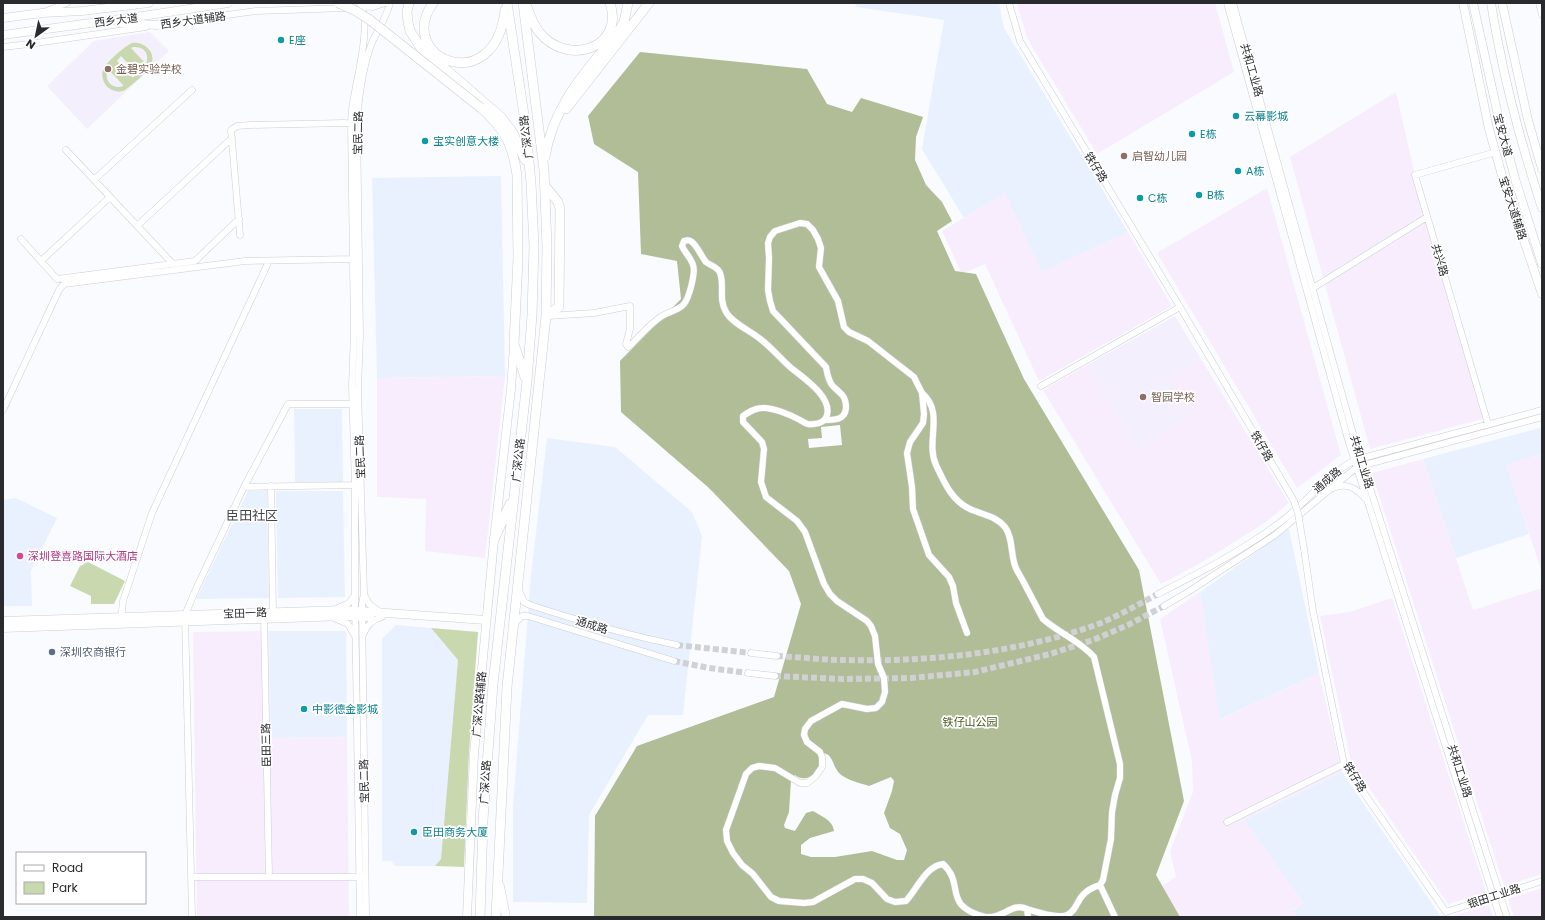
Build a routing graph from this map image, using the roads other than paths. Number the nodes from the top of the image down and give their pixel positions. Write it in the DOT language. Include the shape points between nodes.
graph roads {
  1 [pos="66,3"];
  2 [pos="118,3"];
  3 [pos="149,3"];
  4 [pos="228,3"];
  5 [pos="385,3"];
  6 [pos="390,3"];
  7 [pos="409,3"];
  8 [pos="433,3"];
  9 [pos="506,3"];
  10 [pos="524,3"];
  11 [pos="610,3"];
  12 [pos="628,3"];
  13 [pos="649,3"];
  14 [pos="1009,3"];
  15 [pos="1227,3"];
  16 [pos="1233,3"];
  17 [pos="1463,3"];
  18 [pos="1473,3"];
  19 [pos="1491,3"];
  20 [pos="1502,3"];
  21 [pos="1539,3"];
  22 [pos="360,4"];
  23 [pos="340,6"];
  24 [pos="102,9"];
  25 [pos="42,13"];
  26 [pos="1542,15"];
  27 [pos="3,18"];
  28 [pos="102,21"];
  29 [pos="364,24"];
  30 [pos="158,25"];
  31 [pos="3,34"];
  32 [pos="3,46"];
  33 [pos="192,90"];
  34 [pos="354,124"];
  35 [pos="553,125"];
  36 [pos="232,138"];
  37 [pos="66,150"];
  38 [pos="1496,152"];
  39 [pos="1542,169"];
  40 [pos="544,170"];
  41 [pos="94,180"];
  42 [pos="531,183"];
  43 [pos="545,186"];
  44 [pos="110,197"];
  45 [pos="1542,208"];
  46 [pos="1427,217"];
  47 [pos="238,219"];
  48 [pos="137,226"];
  49 [pos="240,235"];
  50 [pos="21,239"];
  51 [pos="356,259"];
  52 [pos="40,261"];
  53 [pos="269,261"];
  54 [pos="172,263"];
  55 [pos="1542,264"];
  56 [pos="1313,288"];
  57 [pos="1542,294"];
  58 [pos="1180,307"];
  59 [pos="546,316"];
  60 [pos="514,344"];
  61 [pos="527,381"];
  62 [pos="1041,386"];
  63 [pos="922,393"];
  64 [pos="353,404"];
  65 [pos="3,410"];
  66 [pos="1542,410"];
  67 [pos="1542,417"];
  68 [pos="825,420"];
  69 [pos="1488,424"];
  70 [pos="1358,460"];
  71 [pos="1360,467"];
  72 [pos="356,485"];
  73 [pos="271,486"];
  74 [pos="244,487"];
  75 [pos="1330,489"];
  76 [pos="514,498"];
  77 [pos="1367,499"];
  78 [pos="494,540"];
  79 [pos="518,587"];
  80 [pos="356,593"];
  81 [pos="364,593"];
  82 [pos="1158,594"];
  83 [pos="1164,606"];
  84 [pos="274,612"];
  85 [pos="329,614"];
  86 [pos="359,614"];
  87 [pos="382,615"];
  88 [pos="264,616"];
  89 [pos="185,618"];
  90 [pos="3,621"];
  91 [pos="121,621"];
  92 [pos="486,623"];
  93 [pos="514,625"];
  94 [pos="3,628"];
  95 [pos="967,633"];
  96 [pos="359,638"];
  97 [pos="677,645"];
  98 [pos="751,654"];
  99 [pos="777,656"];
  100 [pos="674,662"];
  101 [pos="748,673"];
  102 [pos="774,676"];
  103 [pos="1344,764"];
  104 [pos="1227,822"];
  105 [pos="497,873"];
  106 [pos="192,877"];
  107 [pos="269,877"];
  108 [pos="362,877"];
  109 [pos="1542,881"];
  110 [pos="1100,884"];
  111 [pos="1497,895"];
  112 [pos="1027,909"];
  113 [pos="1446,912"];
  114 [pos="192,917"];
  115 [pos="360,917"];
  116 [pos="366,917"];
  117 [pos="467,917"];
  118 [pos="480,917"];
  119 [pos="496,917"];
  120 [pos="506,917"];
  121 [pos="986,917"];
  122 [pos="1028,917"];
  123 [pos="1115,917"];
  124 [pos="1500,917"];
  125 [pos="1507,917"];
  1 -- 25 [label="street"];
  2 -- 24 [label="main road"];
  3 -- 24 [label="main road, 西乡大道"];
  4 -- 28 [label="main road, 西乡大道"];
  5 -- 22 [label="street, 西乡大道辅路" via="373,7"];
  6 -- 34 [label="street, 宝民二路" via="385,20 371,44"];
  7 -- 42 [label="highway" via="407,12 410,31 420,48 501,117 520,145"];
  8 -- 9 [label="highway" via="424,26 430,48 450,62 459,64 477,60 490,48 499,34"];
  9 -- 42 [label="highway, 广深公路" via="525,121"];
  10 -- 11 [label="highway" via="539,32 555,45 571,51 589,49 602,41 611,26"];
  10 -- 40 [label="highway, 广深公路"];
  12 -- 35 [label="highway" via="624,22 618,32 564,101"];
  13 -- 35 [label="highway"];
  14 -- 58 [label="street, 铁仔路" via="1020,41"];
  15 -- 70 [label="street, 共和工业路"];
  16 -- 56 [label="street, 共和工业路"];
  17 -- 38 [label="main road, 宝安大道辅路"];
  18 -- 55 [label="main road, 宝安大道" via="1498,114"];
  19 -- 45 [label="main road, 宝安大道" via="1497,42 1514,112"];
  20 -- 39 [label="main road" via="1528,120"];
  21 -- 26 [label="street"];
  22 -- 23 [label="street, 西乡大道辅路"];
  22 -- 29 [label="street, 宝民二路"];
  23 -- 29 [label="street"];
  23 -- 30 [label="street, 西乡大道辅路" via="256,11"];
  23 -- 60 [label="highway, bridge" via="356,11 370,20 481,108 494,120 509,142 516,168 518,258"];
  24 -- 25 [label="main road, 西乡大道"];
  25 -- 27 [label="main road, 西乡大道"];
  28 -- 30 [label="main road"];
  28 -- 31 [label="main road, 西乡大道"];
  29 -- 34 [label="street, 宝民二路" via="364,44 354,96"];
  30 -- 32 [label="street, 西乡大道辅路"];
  33 -- 41 [label="street"];
  34 -- 36 [label="street" via="250,124 237,126 231,130"];
  34 -- 51 [label="street, 宝民二路"];
  35 -- 40 [label="highway"];
  36 -- 47 [label="street"];
  36 -- 48 [label="street"];
  37 -- 41 [label="street"];
  38 -- 46 [label="street, 共兴路" via="1415,175"];
  38 -- 57 [label="main road, 宝安大道辅路"];
  40 -- 43 [label="highway, 广深公路"];
  41 -- 44 [label="street"];
  42 -- 61 [label="highway, 广深公路" via="533,286"];
  43 -- 59 [label="highway, 广深公路"];
  43 -- 59 [label="highway" via="558,202 560,209 559,307"];
  44 -- 48 [label="street"];
  44 -- 52 [label="street"];
  46 -- 56 [label="street"];
  46 -- 69 [label="street, 共兴路"];
  47 -- 49 [label="street"];
  47 -- 54 [label="street" via="195,261"];
  48 -- 54 [label="street"];
  50 -- 52 [label="street"];
  51 -- 53 [label="street"];
  51 -- 64 [label="street, 宝民二路"];
  51 -- 81 [label="street, 宝民二路" via="360,335 358,390"];
  52 -- 54 [label="street" via="57,279"];
  53 -- 65 [label="street" via="245,261 64,284"];
  53 -- 91 [label="street" via="152,513 123,601"];
  56 -- 70 [label="street, 共和工业路"];
  58 -- 62 [label="street"];
  58 -- 103 [label="street, 铁仔路, bridge" via="1294,501"];
  59 -- 68 [label="street" via="594,313 630,306 630,329 626,344 628,347 654,321 679,308 687,299 694,275 694,266 682,246 684,241 688,240 709,265 720,273 721,300 726,313 808,380 828,406"];
  59 -- 79 [label="highway, 广深公路"];
  60 -- 61 [label="highway"];
  60 -- 78 [label="main road, 广深公路辅路"];
  61 -- 76 [label="highway, 广深公路"];
  63 -- 68 [label="street" via="914,377 868,341 844,327 838,301 819,267 821,248 818,239 807,224 800,223 775,231 770,237 768,290 773,311 826,367 832,385 846,402 846,413 841,418"];
  63 -- 95 [label="street" via="923,423 910,442 907,453 913,509 929,555 949,577 953,586"];
  63 -- 110 [label="street" via="932,403 934,413 932,454 952,497 970,510 999,521 1006,528 1014,564 1043,619 1087,649 1094,657 1120,764 1120,778 1112,812 1111,839"];
  64 -- 72 [label="street, 宝民二路"];
  64 -- 74 [label="street" via="288,404"];
  66 -- 69 [label="street, 通成路"];
  67 -- 71 [label="street, 通成路"];
  68 -- 121 [label="street" via="807,425 780,412 763,408 743,416 743,422 762,442 764,449 761,482 766,497 797,521 806,532 830,594 871,626 885,692 882,702 876,708 867,709 842,704 811,722 804,735 807,742 820,752 822,766 815,777 807,783 800,783 775,768 752,768 746,774 726,830 727,841 742,865 753,874 771,897 779,901 813,902 855,879 863,879 872,884 887,899 895,902 906,901 932,868 943,864 952,875 957,898 962,907 973,914"];
  69 -- 70 [label="street, 通成路"];
  70 -- 71 [label="street, 共和工业路"];
  70 -- 82 [label="street, 通成路" via="1340,468 1271,528 1208,568"];
  71 -- 75 [label="street, 通成路"];
  71 -- 77 [label="street, 共和工业路"];
  71 -- 111 [label="street, 共和工业路"];
  72 -- 73 [label="street"];
  72 -- 80 [label="street, 宝民二路"];
  73 -- 74 [label="street"];
  73 -- 84 [label="street"];
  74 -- 89 [label="street"];
  75 -- 77 [label="street" via="1350,486"];
  75 -- 83 [label="street, 通成路" via="1275,535"];
  76 -- 78 [label="highway"];
  76 -- 118 [label="highway, 广深公路" via="493,684 483,820"];
  77 -- 111 [label="street, 共和工业路"];
  78 -- 92 [label="main road, 广深公路辅路"];
  79 -- 93 [label="highway, 广深公路"];
  79 -- 97 [label="street, 通成路" via="524,602 530,605 640,638"];
  80 -- 85 [label="street" via="349,604"];
  80 -- 86 [label="street, 宝民二路"];
  81 -- 86 [label="street, 宝民二路"];
  81 -- 87 [label="street" via="369,604"];
  84 -- 85 [label="main road, 宝田一路"];
  84 -- 88 [label="main road, 宝田一路"];
  85 -- 86 [label="main road, 宝田一路"];
  85 -- 88 [label="main road, 宝田一路"];
  85 -- 96 [label="street" via="348,624"];
  86 -- 87 [label="main road, 宝田一路"];
  86 -- 96 [label="street, 宝民二路"];
  87 -- 92 [label="main road, 宝田一路"];
  87 -- 96 [label="street" via="368,625"];
  88 -- 89 [label="main road, 宝田一路"];
  88 -- 107 [label="street, 臣田三路"];
  89 -- 91 [label="main road, 宝田一路"];
  89 -- 106 [label="street"];
  90 -- 91 [label="main road, 宝田一路"];
  91 -- 94 [label="main road, 宝田一路"];
  92 -- 117 [label="main road, 广深公路辅路" via="474,754"];
  93 -- 100 [label="street, 通成路" via="522,616 528,616"];
  93 -- 105 [label="highway, 广深公路" via="507,687"];
  96 -- 108 [label="street, 宝民二路"];
  98 -- 99 [label="street"];
  101 -- 102 [label="street"];
  103 -- 104 [label="street"];
  103 -- 113 [label="street, 铁仔路"];
  105 -- 119 [label="highway, 广深公路"];
  105 -- 120 [label="main road"];
  106 -- 107 [label="street"];
  106 -- 114 [label="street"];
  107 -- 108 [label="street"];
  108 -- 115 [label="street, 宝民二路"];
  108 -- 116 [label="street, 宝民二路"];
  109 -- 111 [label="street, 银田工业路"];
  110 -- 112 [label="street" via="1082,896 1072,912 1066,916"];
  110 -- 123 [label="street"];
  111 -- 113 [label="street, 银田工业路"];
  111 -- 124 [label="street, 共和工业路"];
  111 -- 125 [label="street, 共和工业路"];
  112 -- 121 [label="street" via="1015,907"];
  112 -- 122 [label="street"];
}
